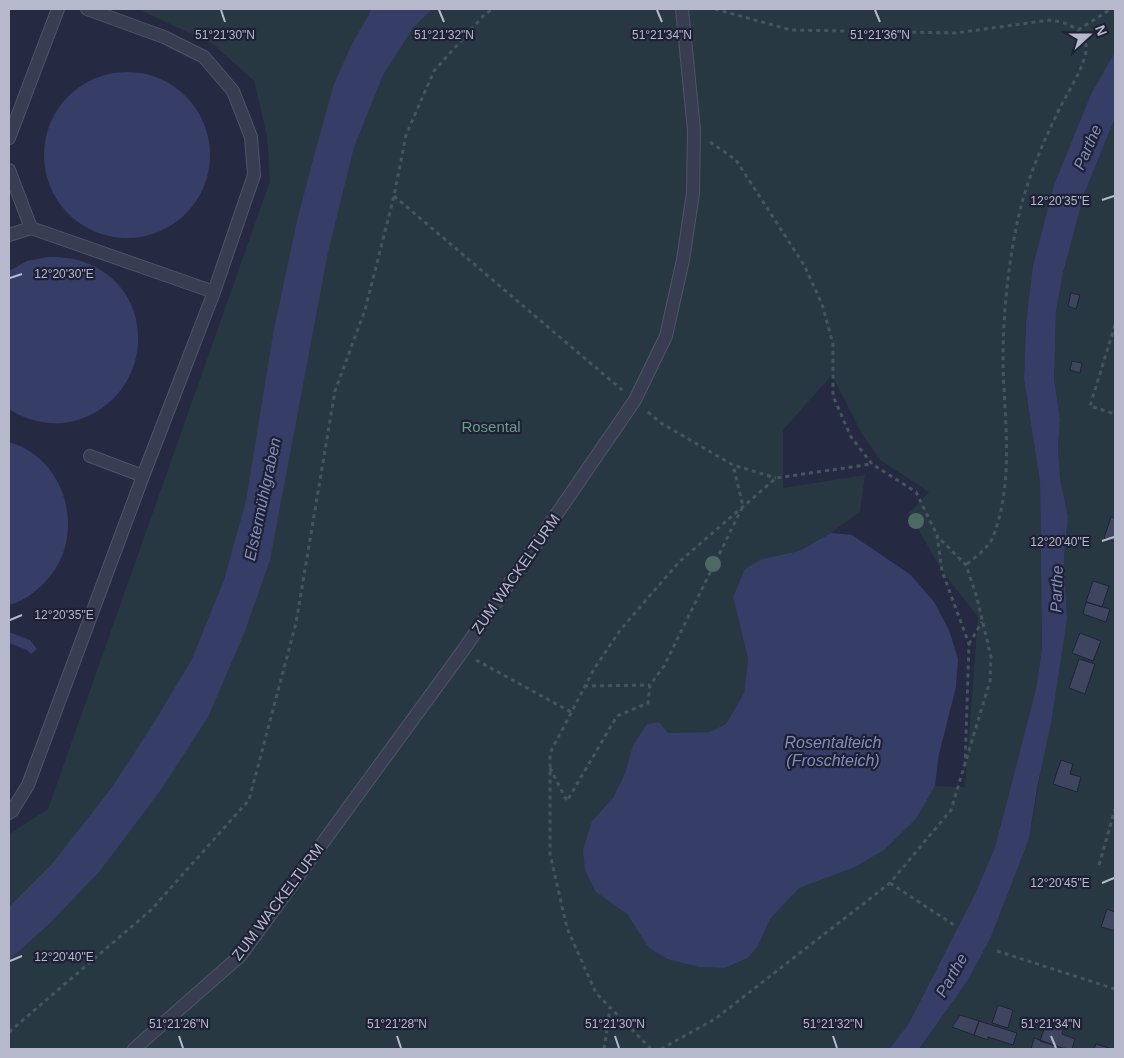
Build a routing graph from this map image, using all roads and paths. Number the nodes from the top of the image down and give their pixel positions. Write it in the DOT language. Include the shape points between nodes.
graph roads {
  1 [pos="58,9"];
  2 [pos="87,9"];
  3 [pos="493,9"];
  4 [pos="682,9"];
  5 [pos="715,9"];
  6 [pos="1112,9"];
  7 [pos="1078,30"];
  8 [pos="694,130"];
  9 [pos="9,138"];
  10 [pos="9,170"];
  11 [pos="394,196"];
  12 [pos="31,228"];
  13 [pos="9,235"];
  14 [pos="214,292"];
  15 [pos="1115,325"];
  16 [pos="604,374"];
  17 [pos="635,400"];
  18 [pos="1115,414"];
  19 [pos="90,456"];
  20 [pos="872,464"];
  21 [pos="733,465"];
  22 [pos="143,476"];
  23 [pos="776,478"];
  24 [pos="743,506"];
  25 [pos="937,535"];
  26 [pos="966,566"];
  27 [pos="982,622"];
  28 [pos="969,644"];
  29 [pos="462,652"];
  30 [pos="650,685"];
  31 [pos="584,686"];
  32 [pos="571,712"];
  33 [pos="964,766"];
  34 [pos="550,767"];
  35 [pos="1115,809"];
  36 [pos="9,813"];
  37 [pos="1099,865"];
  38 [pos="890,883"];
  39 [pos="954,925"];
  40 [pos="997,951"];
  41 [pos="1115,989"];
  42 [pos="610,1007"];
  43 [pos="9,1032"];
  44 [pos="134,1049"];
  45 [pos="604,1049"];
  46 [pos="651,1049"];
  47 [pos="661,1049"];
  1 -- 9 [label="lane"];
  2 -- 14 [label="lane" via="164,37 204,57 234,91 251,137 254,175"];
  3 -- 11 [label="path" via="434,72 406,135"];
  4 -- 8 [label="lane, ZUM WACKELTURM"];
  5 -- 7 [label="path" via="791,30 956,33 1050,20 1064,22"];
  6 -- 7 [label="path"];
  7 -- 26 [label="path" via="1087,50 1025,189 1013,244 1005,306 1003,361 1007,467 1000,512 992,541"];
  8 -- 17 [label="lane, ZUM WACKELTURM" via="692,193 683,260 666,336"];
  8 -- 20 [label="path" via="736,160 804,265 822,304 833,344 833,396 851,437"];
  10 -- 12 [label="lane"];
  11 -- 16 [label="path"];
  11 -- 43 [label="path" via="365,310 335,391 296,623 249,800 151,910"];
  12 -- 13 [label="lane"];
  12 -- 14 [label="lane"];
  14 -- 22 [label="lane"];
  15 -- 18 [label="path" via="1090,406"];
  17 -- 21 [label="path" via="661,423"];
  17 -- 29 [label="lane, ZUM WACKELTURM"];
  19 -- 22 [label="lane"];
  20 -- 23 [label="path"];
  20 -- 25 [label="path" via="916,492"];
  21 -- 23 [label="path"];
  21 -- 24 [label="path"];
  22 -- 36 [label="lane" via="28,785"];
  23 -- 24 [label="path"];
  24 -- 30 [label="path" via="664,666"];
  24 -- 31 [label="path" via="679,562 621,628"];
  25 -- 26 [label="path"];
  25 -- 28 [label="path" via="942,571"];
  26 -- 27 [label="path" via="978,598"];
  27 -- 28 [label="path"];
  27 -- 33 [label="path" via="991,657 990,681"];
  28 -- 33 [label="path"];
  29 -- 32 [label="path"];
  29 -- 44 [label="lane, ZUM WACKELTURM" via="240,956"];
  30 -- 31 [label="path"];
  30 -- 34 [label="path" via="648,703 616,716 567,801"];
  31 -- 32 [label="path"];
  32 -- 34 [label="path" via="550,753"];
  33 -- 38 [label="path" via="951,810"];
  34 -- 42 [label="path" via="550,854 567,928 596,994"];
  35 -- 37 [label="path"];
  38 -- 39 [label="path"];
  38 -- 47 [label="path" via="716,1019"];
  40 -- 41 [label="path"];
  42 -- 45 [label="path"];
  42 -- 46 [label="path"];
}
